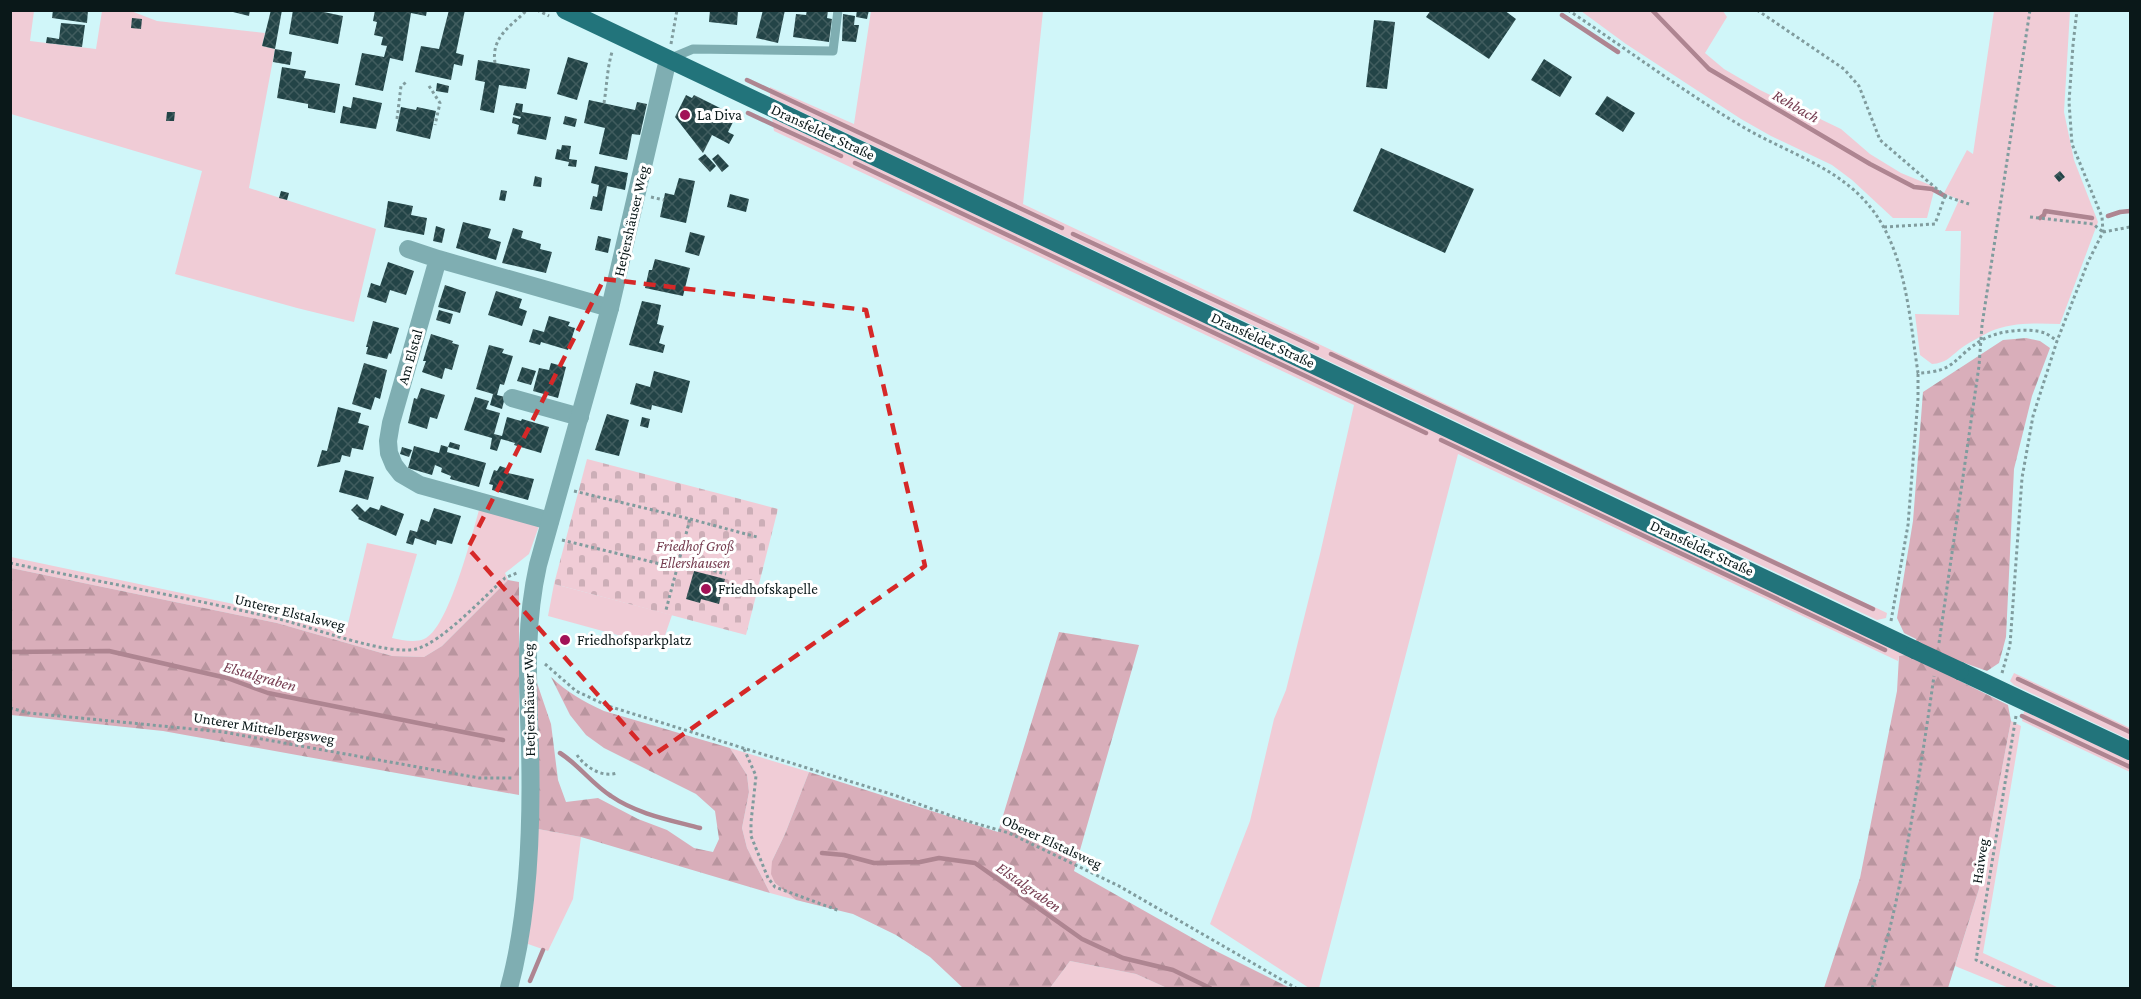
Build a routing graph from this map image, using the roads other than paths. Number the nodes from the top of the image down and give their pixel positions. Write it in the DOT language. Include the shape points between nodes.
graph roads {
  1 [pos="565,10"];
  2 [pos="838,10"];
  3 [pos="668,59"];
  4 [pos="408,249"];
  5 [pos="438,259"];
  6 [pos="610,308"];
  7 [pos="512,399"];
  8 [pos="580,417"];
  9 [pos="548,529"];
  10 [pos="2130,751"];
  11 [pos="509,988"];
  1 -- 3 [label="main road, Dransfelder Straße"];
  2 -- 3 [label="lane" via="833,51 693,49"];
  3 -- 6 [label="street, Hetjershäuser Weg"];
  3 -- 10 [label="main road, Dransfelder Straße, bridge"];
  4 -- 5 [label="street"];
  5 -- 6 [label="street"];
  5 -- 9 [label="street, Am Elstal" via="391,423 389,453 401,474 420,485"];
  6 -- 8 [label="street, Hetjershäuser Weg"];
  7 -- 8 [label="street"];
  8 -- 9 [label="street, Hetjershäuser Weg"];
  9 -- 11 [label="street, Hetjershäuser Weg" via="528,616 530,779 526,870 519,947"];
}
